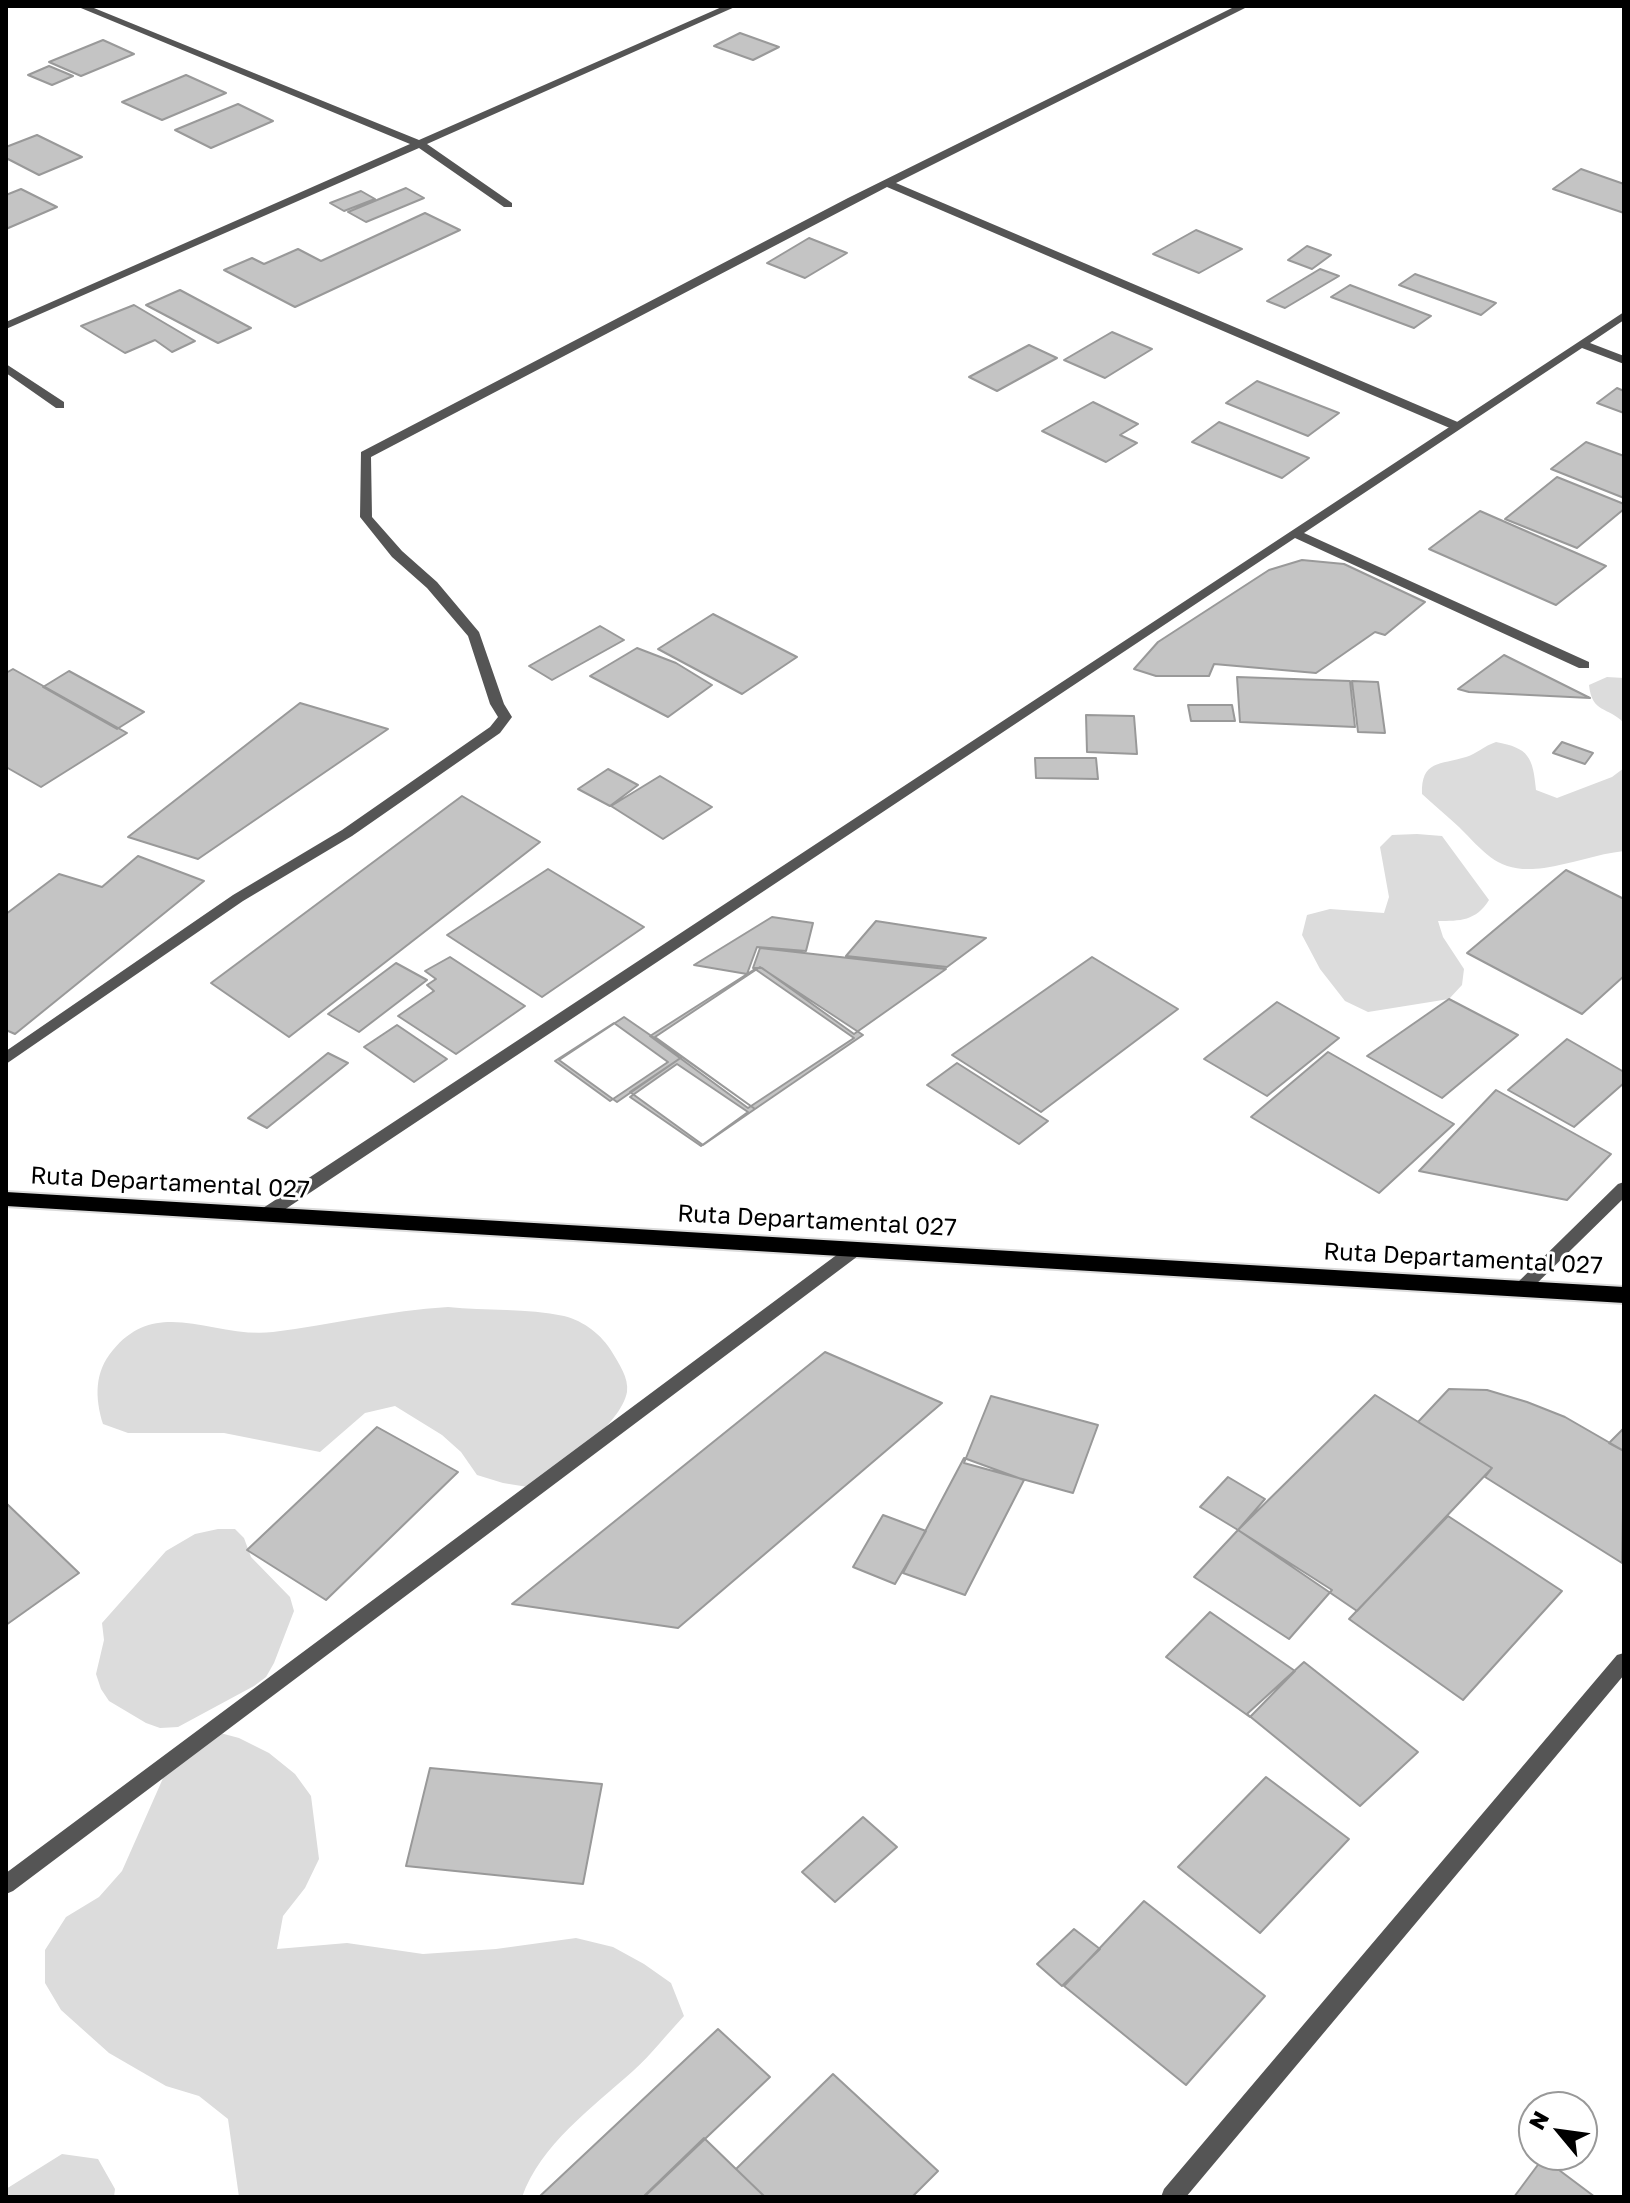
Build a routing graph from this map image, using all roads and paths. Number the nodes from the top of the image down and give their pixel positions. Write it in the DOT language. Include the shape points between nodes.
graph roads {
  1 [pos="81,6"];
  2 [pos="732,6"];
  3 [pos="1244,6"];
  4 [pos="422,145"];
  5 [pos="890,184"];
  6 [pos="508,205"];
  7 [pos="1624,315"];
  8 [pos="6,326"];
  9 [pos="1581,343"];
  10 [pos="1624,360"];
  11 [pos="6,368"];
  12 [pos="60,405"];
  13 [pos="1456,426"];
  14 [pos="1294,533"];
  15 [pos="1584,665"];
  16 [pos="6,1059"];
  17 [pos="1624,1188"];
  18 [pos="6,1199"];
  19 [pos="266,1214"];
  20 [pos="856,1249"];
  21 [pos="1521,1289"];
  22 [pos="1624,1295"];
  23 [pos="1624,1661"];
  24 [pos="6,1885"];
  25 [pos="1172,2197"];
  1 -- 4 [label="street"];
  2 -- 4 [label="street"];
  3 -- 5 [label="street"];
  4 -- 6 [label="street"];
  4 -- 8 [label="street"];
  5 -- 13 [label="street"];
  5 -- 16 [label="street" via="365,455 366,517 474,635 505,717 495,730 347,833 238,898"];
  7 -- 9 [label="street"];
  9 -- 10 [label="street"];
  9 -- 13 [label="street"];
  11 -- 12 [label="street"];
  13 -- 14 [label="street"];
  14 -- 15 [label="street"];
  14 -- 19 [label="street"];
  17 -- 21 [label="street"];
  18 -- 19 [label="main road, Ruta Departamental 027"];
  19 -- 20 [label="main road, Ruta Departamental 027"];
  20 -- 21 [label="main road, Ruta Departamental 027"];
  20 -- 24 [label="street"];
  21 -- 22 [label="main road, Ruta Departamental 027"];
  23 -- 25 [label="street"];
}
